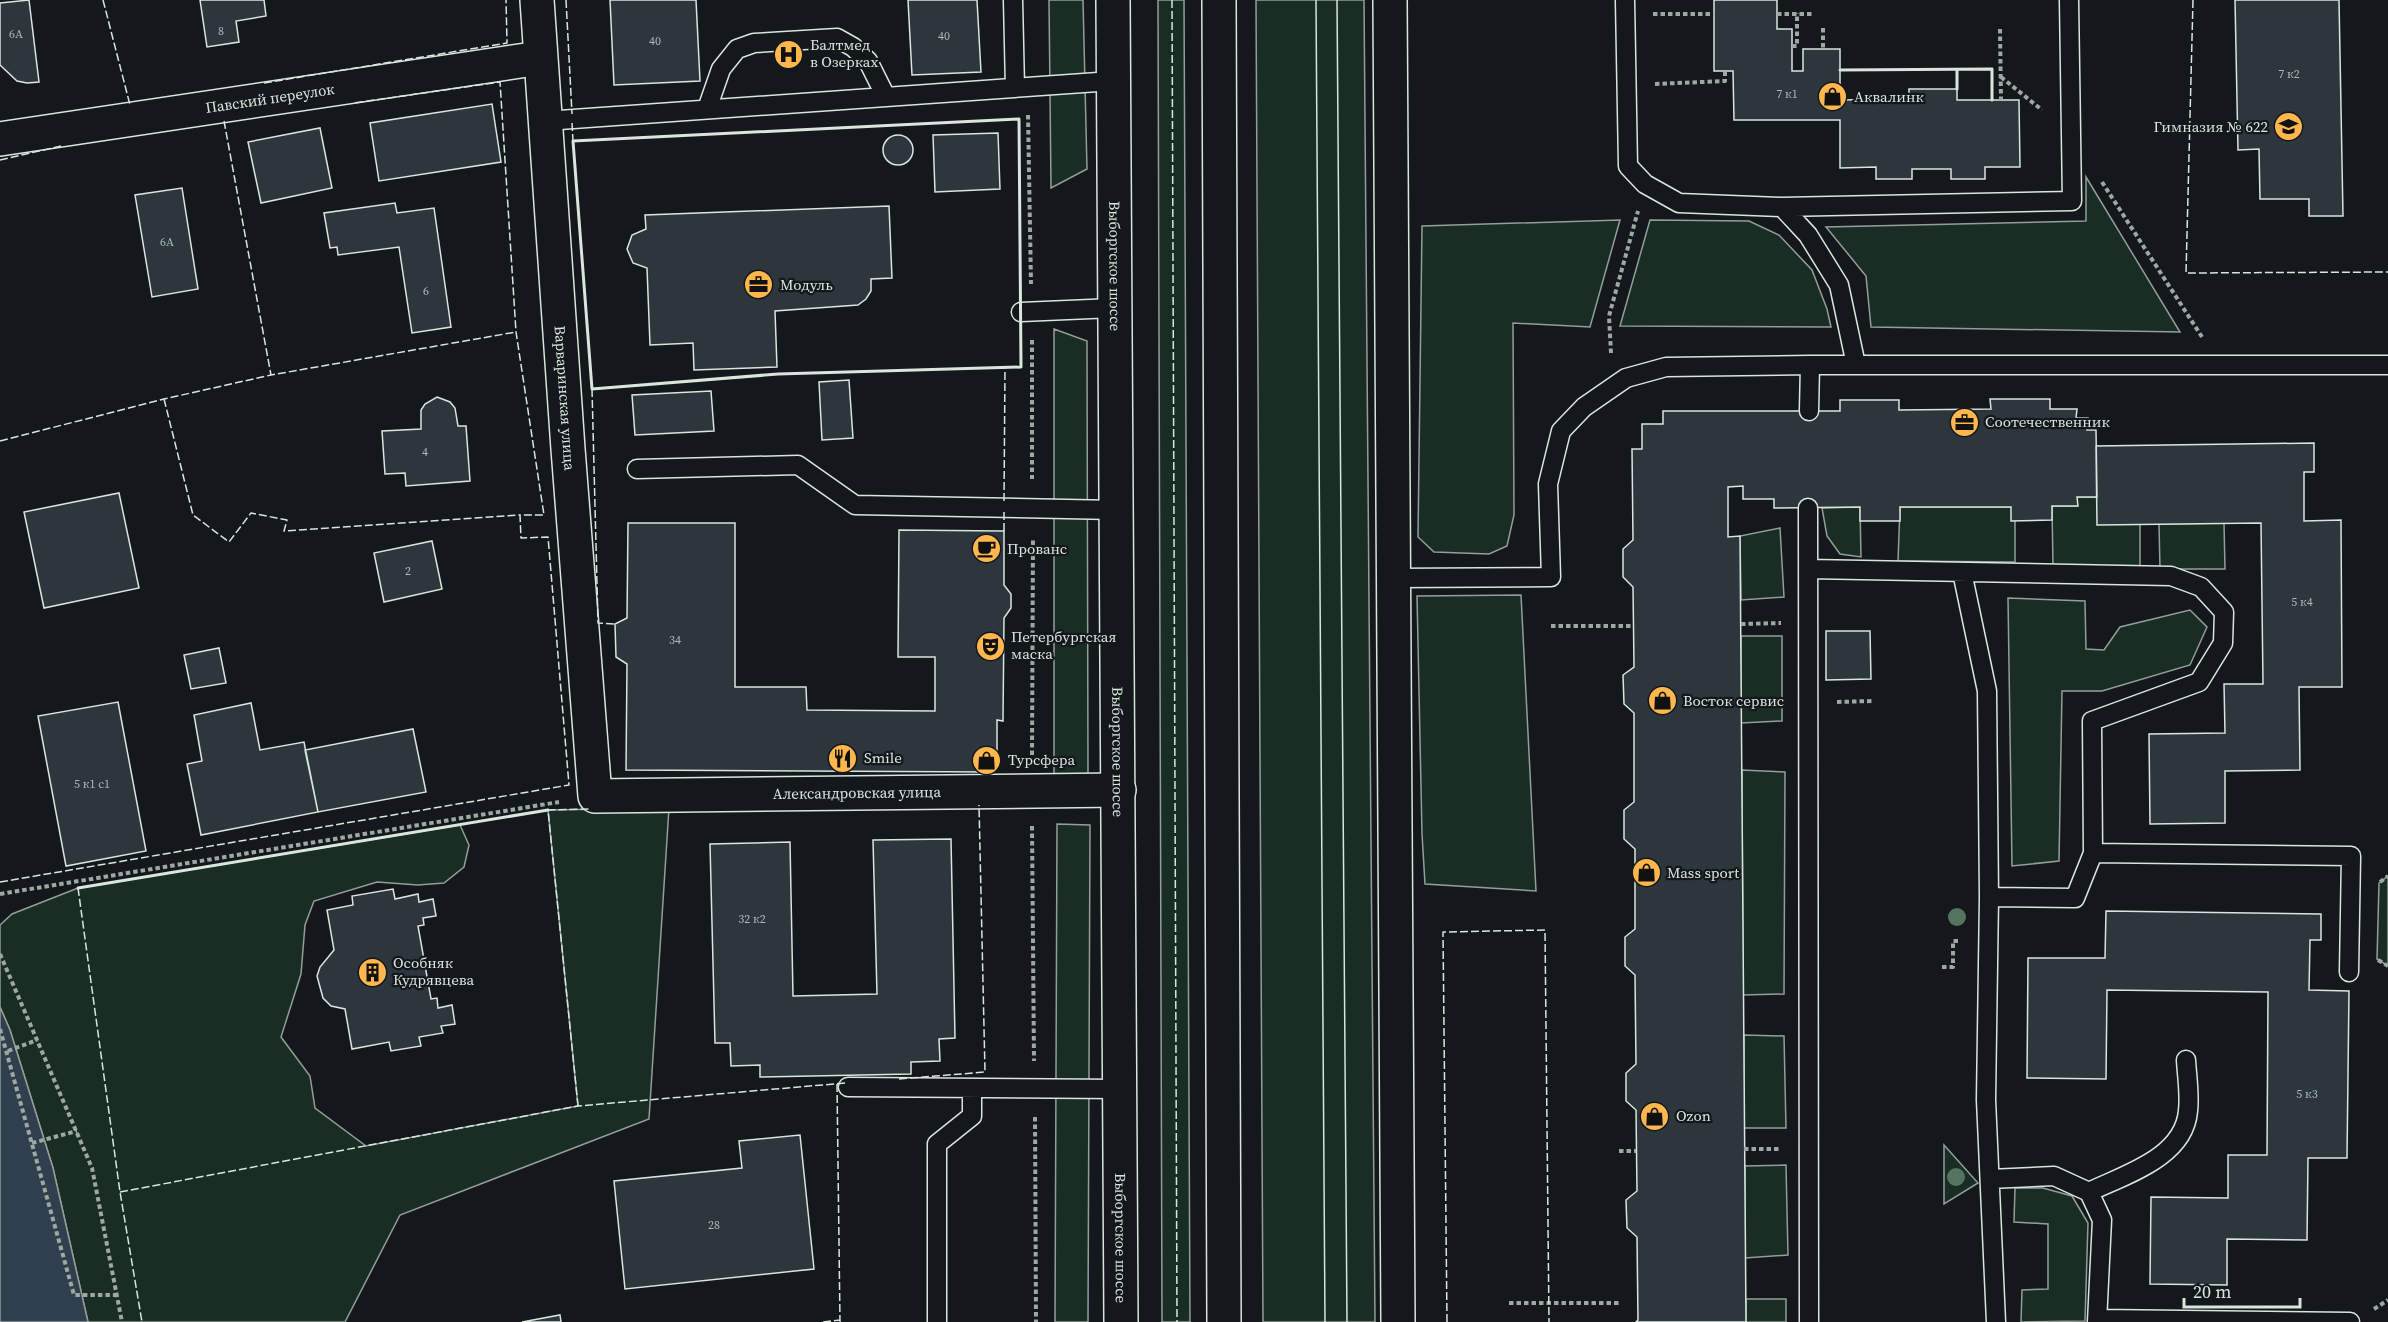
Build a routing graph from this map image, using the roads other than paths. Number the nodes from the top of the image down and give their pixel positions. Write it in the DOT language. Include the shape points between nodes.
graph roads {
  1 [pos="537,0"];
  2 [pos="1013,0"];
  3 [pos="1113,0"];
  4 [pos="1219,0"];
  5 [pos="1390,0"];
  6 [pos="2069,0"];
  7 [pos="1625,7"];
  8 [pos="540,58"];
  9 [pos="1112,81"];
  10 [pos="1021,87"];
  11 [pos="886,97"];
  12 [pos="707,109"];
  13 [pos="545,121"];
  14 [pos="0,139"];
  15 [pos="1782,207"];
  16 [pos="1114,308"];
  17 [pos="1026,312"];
  18 [pos="1810,365"];
  19 [pos="1856,365"];
  20 [pos="2388,365"];
  21 [pos="1809,411"];
  22 [pos="637,469"];
  23 [pos="1808,508"];
  24 [pos="1116,510"];
  25 [pos="1809,569"];
  26 [pos="1962,572"];
  27 [pos="1394,578"];
  28 [pos="1119,790"];
  29 [pos="595,796"];
  30 [pos="2093,853"];
  31 [pos="1989,897"];
  32 [pos="2349,972"];
  33 [pos="2186,1060"];
  34 [pos="848,1087"];
  35 [pos="972,1088"];
  36 [pos="1120,1089"];
  37 [pos="1990,1179"];
  38 [pos="2089,1192"];
  39 [pos="2098,1321"];
  40 [pos="937,1322"];
  41 [pos="1121,1322"];
  42 [pos="1224,1322"];
  43 [pos="1398,1322"];
  44 [pos="1809,1322"];
  45 [pos="1996,1322"];
  46 [pos="2350,1322"];
  1 -- 8 [label="street, Варваринская улица"];
  2 -- 10 [label="lane"];
  3 -- 9 [label="street, Выборгское шоссе"];
  4 -- 42 [label="street"];
  5 -- 27 [label="street"];
  6 -- 15 [label="lane" via="2072,201"];
  7 -- 15 [label="lane" via="1628,166 1645,184 1679,203"];
  8 -- 13 [label="street, Варваринская улица"];
  8 -- 14 [label="street, Павский переулок"];
  9 -- 10 [label="lane"];
  9 -- 16 [label="street, Выборгское шоссе"];
  10 -- 11 [label="lane"];
  11 -- 12 [label="lane"];
  11 -- 12 [label="lane" via="868,61 837,38 754,43 737,49 721,69"];
  12 -- 13 [label="lane"];
  13 -- 29 [label="street, Варваринская улица"];
  15 -- 19 [label="lane" via="1808,235 1839,285"];
  16 -- 17 [label="lane"];
  16 -- 24 [label="street, Выборгское шоссе"];
  18 -- 19 [label="lane"];
  18 -- 21 [label="lane"];
  18 -- 27 [label="lane" via="1666,367 1626,378 1584,407 1561,431 1548,484 1551,577"];
  19 -- 20 [label="lane"];
  22 -- 24 [label="lane" via="798,465 855,505"];
  23 -- 25 [label="lane"];
  24 -- 28 [label="street, Выборгское шоссе"];
  25 -- 26 [label="lane"];
  25 -- 44 [label="lane"];
  26 -- 30 [label="lane" via="2171,576 2201,587 2224,612 2223,643 2199,682 2092,721"];
  26 -- 31 [label="lane" via="1987,691"];
  27 -- 43 [label="street"];
  28 -- 29 [label="street, Александровская улица"];
  28 -- 36 [label="street, Выборгское шоссе"];
  30 -- 31 [label="lane" via="2075,897"];
  30 -- 32 [label="lane" via="2351,856"];
  31 -- 37 [label="lane" via="1986,1100"];
  33 -- 38 [label="lane" via="2188,1113 2180,1138 2157,1159"];
  34 -- 35 [label="lane"];
  35 -- 36 [label="lane"];
  35 -- 40 [label="lane" via="972,1116 937,1144"];
  36 -- 41 [label="street, Выборгское шоссе"];
  37 -- 38 [label="lane" via="2054,1176"];
  37 -- 45 [label="lane"];
  38 -- 39 [label="lane" via="2102,1220"];
  39 -- 46 [label="lane"];
}
